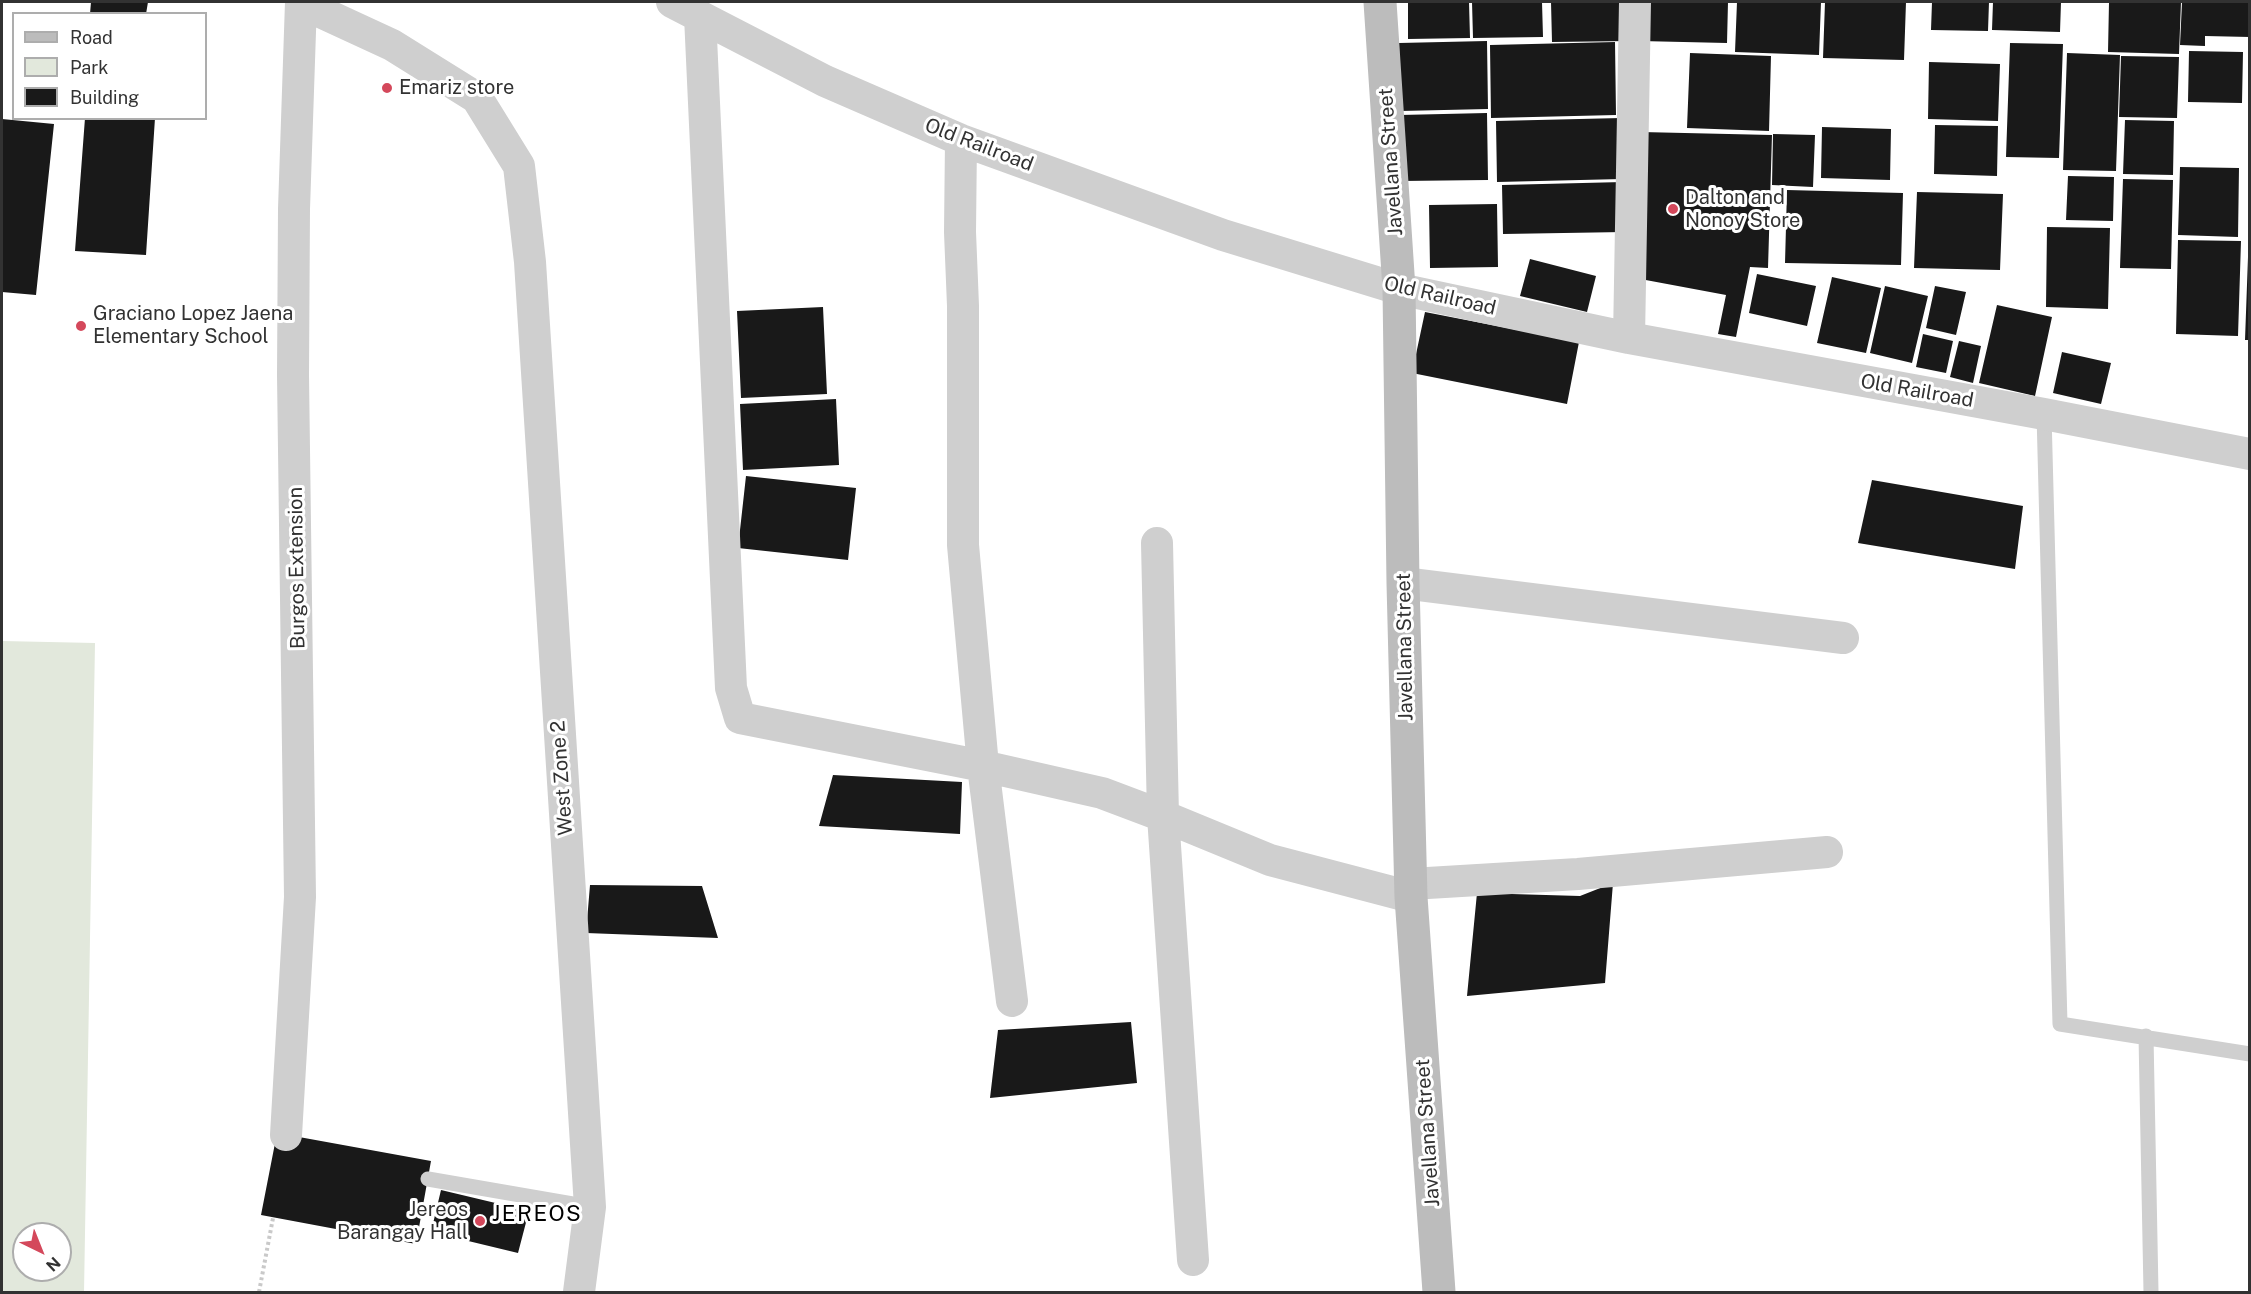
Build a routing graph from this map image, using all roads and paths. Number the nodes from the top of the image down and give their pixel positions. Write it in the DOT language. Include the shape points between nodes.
graph roads {
  1 [pos="301,2"];
  2 [pos="672,2"];
  3 [pos="1380,2"];
  4 [pos="1635,2"];
  5 [pos="700,16"];
  6 [pos="961,140"];
  7 [pos="1399,289"];
  8 [pos="1629,338"];
  9 [pos="2044,414"];
  10 [pos="2250,454"];
  11 [pos="1157,543"];
  12 [pos="1403,583"];
  13 [pos="1843,638"];
  14 [pos="983,766"];
  15 [pos="1163,816"];
  16 [pos="1827,852"];
  17 [pos="1411,890"];
  18 [pos="1012,1001"];
  19 [pos="2146,1036"];
  20 [pos="2250,1054"];
  21 [pos="286,1135"];
  22 [pos="428,1179"];
  23 [pos="590,1207"];
  24 [pos="273,1218"];
  25 [pos="1193,1260"];
  26 [pos="259,1293"];
  27 [pos="579,1293"];
  28 [pos="1439,1293"];
  29 [pos="2151,1293"];
  1 -- 21 [label="street, Burgos Extension" via="293,375 300,897"];
  1 -- 23 [label="street, West Zone 2" via="392,45 477,98 519,166 530,262"];
  2 -- 5 [label="street, Old Railroad"];
  3 -- 7 [label="street, Javellana Street"];
  4 -- 8 [label="street"];
  5 -- 6 [label="street, Old Railroad" via="825,81"];
  5 -- 14 [label="street" via="731,688 740,718"];
  6 -- 7 [label="street, Old Railroad" via="1222,235"];
  6 -- 14 [label="street" via="963,545"];
  7 -- 8 [label="street, Old Railroad"];
  7 -- 12 [label="street, Javellana Street"];
  8 -- 9 [label="street, Old Railroad"];
  9 -- 10 [label="street, Old Railroad"];
  9 -- 19 [label="lane" via="2061,1024"];
  11 -- 15 [label="street"];
  12 -- 13 [label="street"];
  12 -- 17 [label="street, Javellana Street"];
  14 -- 15 [label="street" via="1102,793"];
  14 -- 18 [label="street"];
  15 -- 17 [label="street" via="1270,860"];
  15 -- 25 [label="street"];
  16 -- 17 [label="street"];
  17 -- 28 [label="street, Javellana Street"];
  19 -- 20 [label="lane"];
  19 -- 29 [label="lane"];
  22 -- 23 [label="lane"];
  23 -- 27 [label="street, West Zone 2"];
  24 -- 26 [label="path"];
}
